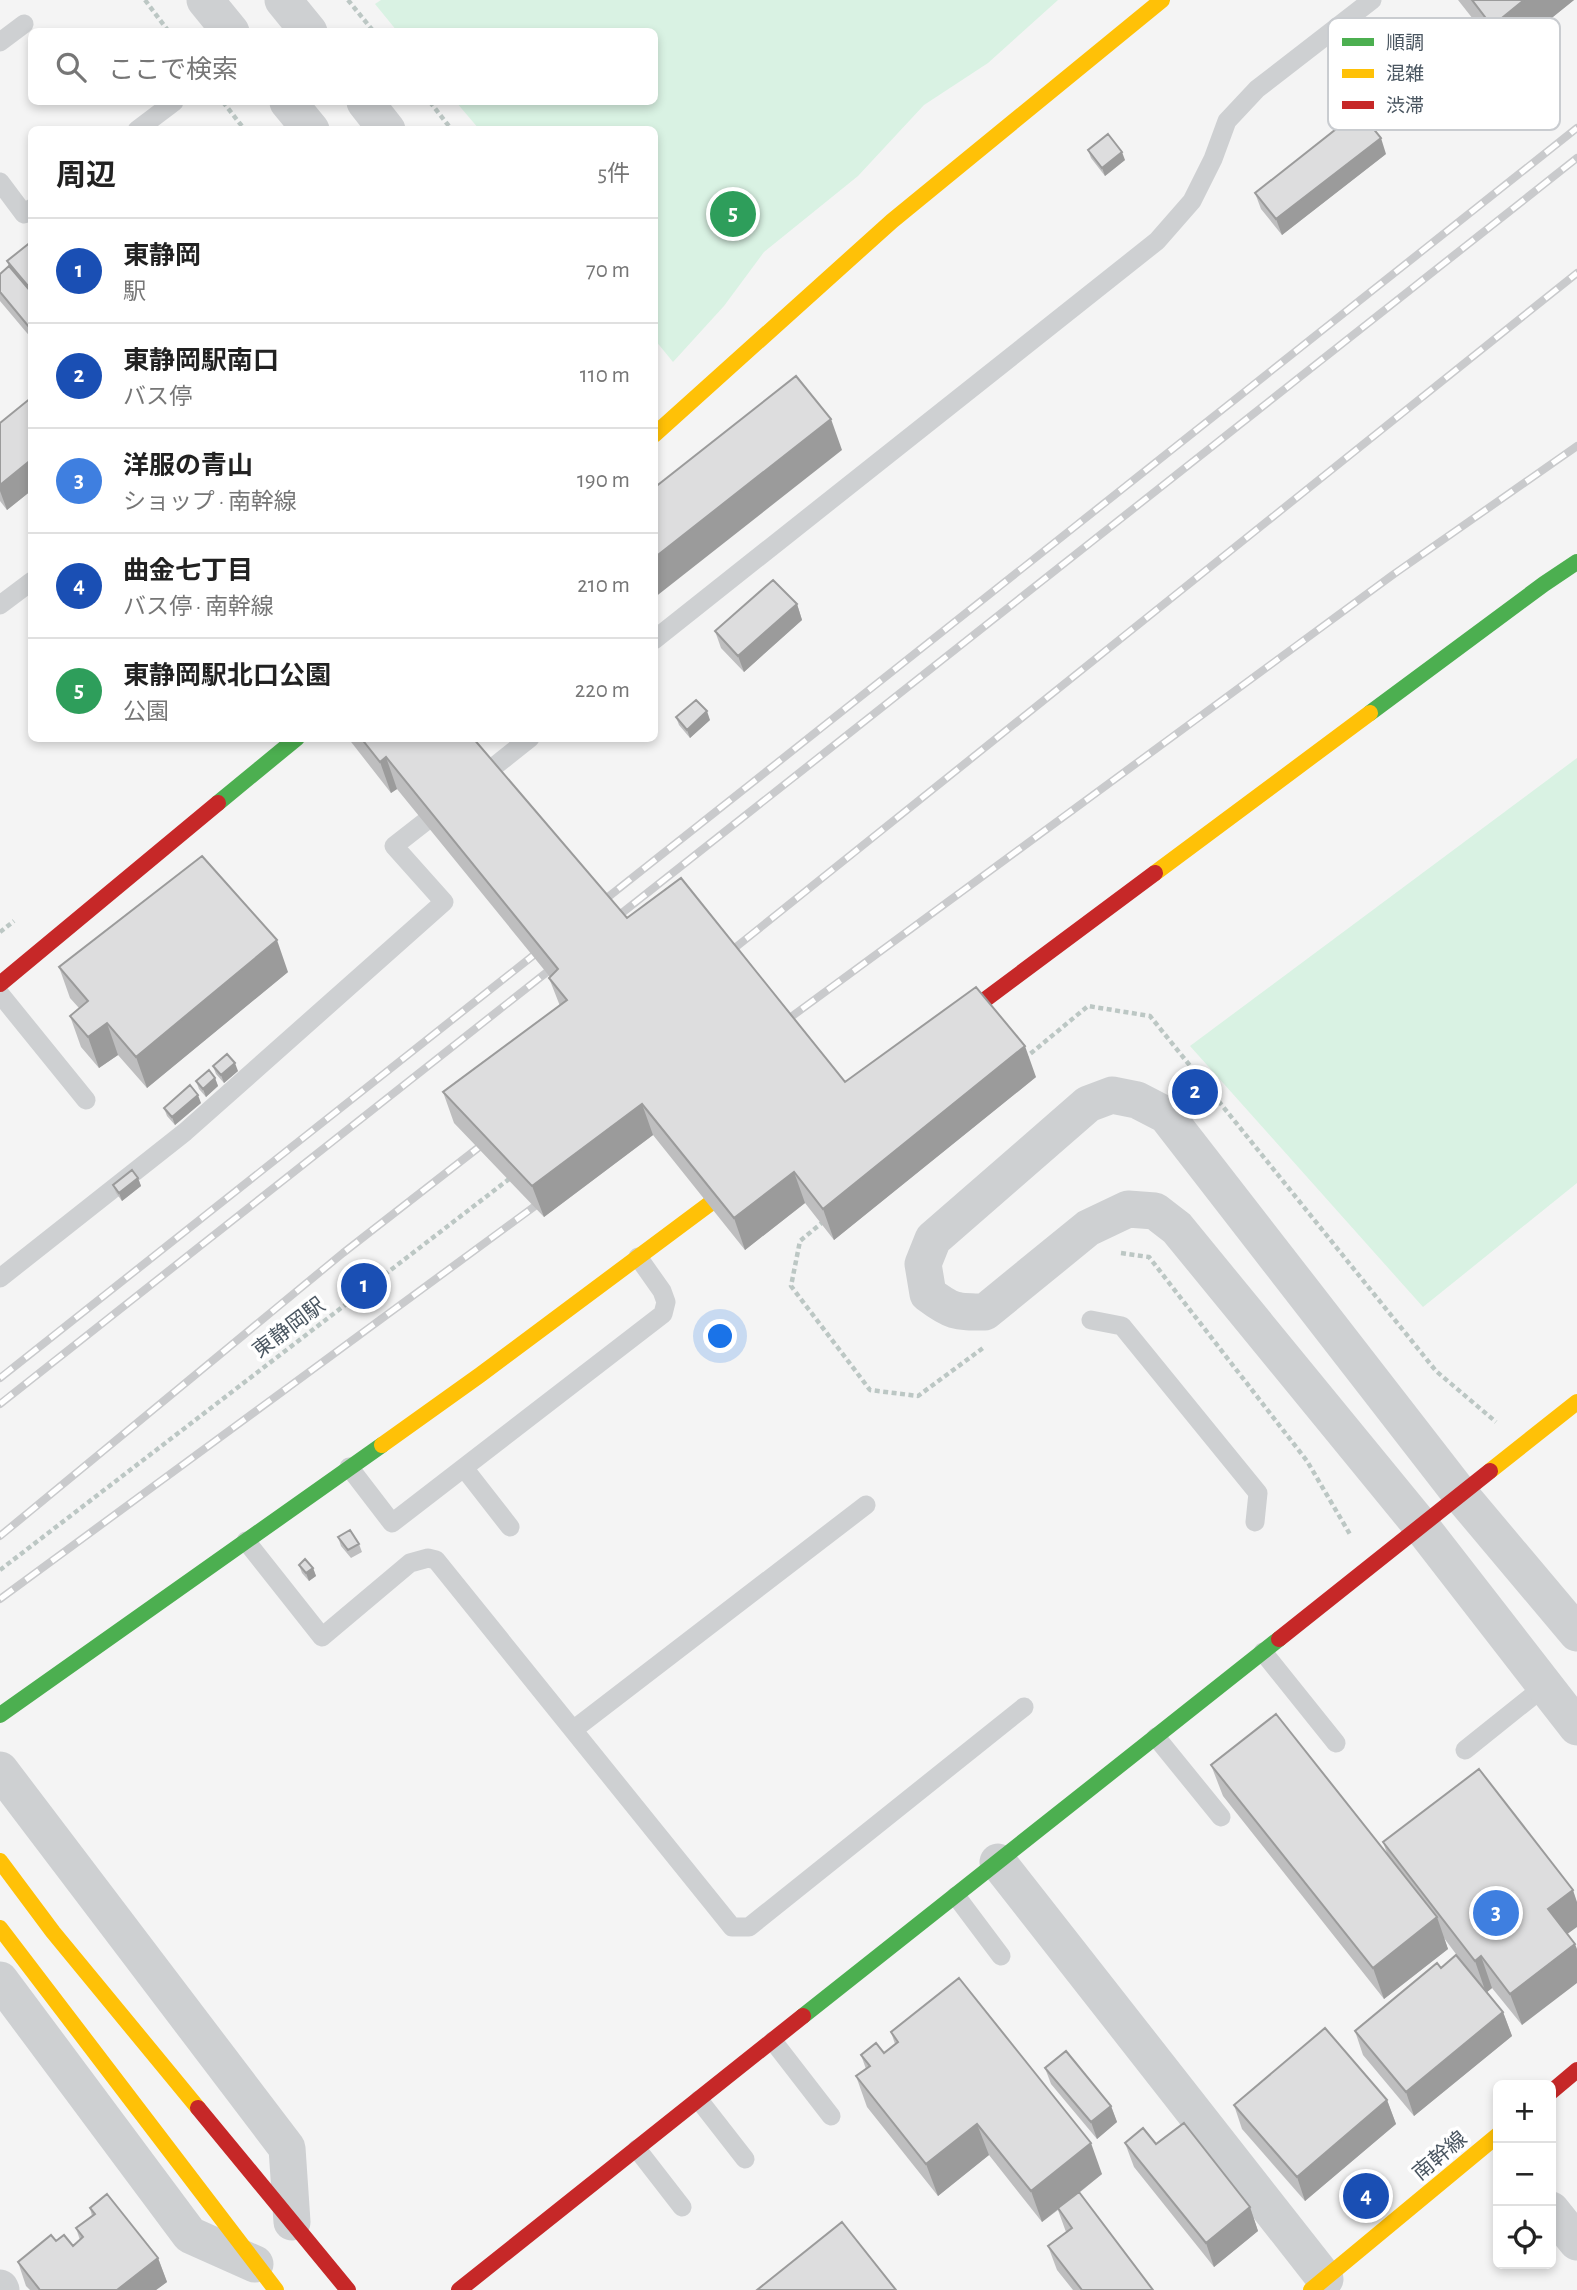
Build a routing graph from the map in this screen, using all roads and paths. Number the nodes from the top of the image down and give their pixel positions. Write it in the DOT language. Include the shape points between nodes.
graph roads {
  1 [pos="145,0"];
  2 [pos="205,0"];
  3 [pos="283,0"];
  4 [pos="348,0"];
  5 [pos="1162,0"];
  6 [pos="1372,0"];
  7 [pos="1349,18"];
  8 [pos="24,24"];
  9 [pos="166,28"];
  10 [pos="228,28"];
  11 [pos="306,28"];
  12 [pos="371,28"];
  13 [pos="1328,34"];
  14 [pos="0,42"];
  15 [pos="170,105"];
  16 [pos="225,105"];
  17 [pos="290,105"];
  18 [pos="367,105"];
  19 [pos="432,105"];
  20 [pos="142,126"];
  21 [pos="242,126"];
  22 [pos="308,126"];
  23 [pos="384,126"];
  24 [pos="449,126"];
  25 [pos="0,182"];
  26 [pos="28,211"];
  27 [pos="658,431"];
  28 [pos="1577,562"];
  29 [pos="28,583"];
  30 [pos="0,605"];
  31 [pos="658,637"];
  32 [pos="292,742"];
  33 [pos="525,742"];
  34 [pos="0,984"];
  35 [pos="0,994"];
  36 [pos="929,1041"];
  37 [pos="1016,1065"];
  38 [pos="86,1100"];
  39 [pos="761,1166"];
  40 [pos="520,1171"];
  41 [pos="831,1216"];
  42 [pos="1113,1252"];
  43 [pos="638,1257"];
  44 [pos="0,1278"];
  45 [pos="1091,1320"];
  46 [pos="994,1340"];
  47 [pos="1577,1402"];
  48 [pos="1523,1445"];
  49 [pos="349,1467"];
  50 [pos="464,1468"];
  51 [pos="1460,1494"];
  52 [pos="866,1505"];
  53 [pos="1255,1522"];
  54 [pos="1421,1525"];
  55 [pos="510,1527"];
  56 [pos="246,1541"];
  57 [pos="1369,1567"];
  58 [pos="0,1570"];
  59 [pos="1577,1633"];
  60 [pos="1263,1651"];
  61 [pos="1545,1686"];
  62 [pos="1024,1707"];
  63 [pos="0,1715"];
  64 [pos="1577,1727"];
  65 [pos="573,1730"];
  66 [pos="1156,1737"];
  67 [pos="1336,1744"];
  68 [pos="1465,1750"];
  69 [pos="0,1770"];
  70 [pos="1221,1817"];
  71 [pos="0,1861"];
  72 [pos="998,1862"];
  73 [pos="956,1896"];
  74 [pos="0,1928"];
  75 [pos="1001,1956"];
  76 [pos="12,1969"];
  77 [pos="773,2041"];
  78 [pos="1577,2070"];
  79 [pos="1556,2087"];
  80 [pos="699,2100"];
  81 [pos="831,2116"];
  82 [pos="1494,2143"];
  83 [pos="637,2149"];
  84 [pos="745,2159"];
  85 [pos="682,2207"];
  86 [pos="1556,2216"];
  87 [pos="292,2222"];
  88 [pos="1577,2242"];
  89 [pos="265,2277"];
  90 [pos="1318,2284"];
  91 [pos="348,2290"];
  92 [pos="459,2290"];
  1 -- 9 [label="path"];
  2 -- 10 [label="street"];
  3 -- 11 [label="street"];
  4 -- 12 [label="path"];
  5 -- 27 [label="street" via="892,221"];
  6 -- 7 [label="lane"];
  8 -- 14 [label="lane"];
  13 -- 31 [label="lane" via="1257,89 1227,121 1192,201 1157,241"];
  15 -- 20 [label="lane"];
  16 -- 21 [label="path"];
  17 -- 22 [label="street"];
  18 -- 23 [label="street"];
  19 -- 24 [label="path"];
  25 -- 26 [label="lane" via="24,214"];
  28 -- 36 [label="street"];
  29 -- 30 [label="lane"];
  32 -- 34 [label="street"];
  33 -- 44 [label="lane" via="394,846 444,902 185,1132"];
  35 -- 38 [label="lane"];
  37 -- 48 [label="path" via="1088,1006 1150,1016 1436,1371"];
  39 -- 43 [label="street"];
  40 -- 58 [label="path, 東静岡駅"];
  41 -- 46 [label="path" via="800,1241 790,1286 870,1390 918,1396"];
  42 -- 57 [label="path" via="1149,1257 1307,1461"];
  43 -- 49 [label="street"];
  43 -- 50 [label="lane" via="662,1292 666,1302 663,1314"];
  45 -- 53 [label="lane" via="1122,1326 1258,1493"];
  47 -- 48 [label="street"];
  48 -- 51 [label="street"];
  49 -- 50 [label="lane" via="392,1523"];
  49 -- 56 [label="street"];
  50 -- 55 [label="lane"];
  51 -- 54 [label="street"];
  51 -- 54 [label="street" via="1166,1115 1137,1100 1112,1095 1088,1104 933,1238 923,1264 928,1294 949,1309 985,1311 1088,1228 1128,1209 1155,1211 1177,1228"];
  51 -- 59 [label="street"];
  52 -- 65 [label="lane"];
  54 -- 57 [label="street"];
  54 -- 61 [label="street"];
  56 -- 63 [label="street"];
  56 -- 65 [label="lane" via="322,1637 410,1563 436,1560"];
  57 -- 60 [label="street"];
  60 -- 66 [label="street"];
  60 -- 67 [label="lane"];
  61 -- 64 [label="street"];
  61 -- 68 [label="lane"];
  62 -- 65 [label="lane" via="749,1927 732,1927 726,1921"];
  66 -- 70 [label="lane"];
  66 -- 72 [label="street"];
  69 -- 87 [label="street" via="287,2148"];
  71 -- 87 [label="street" via="53,1933"];
  72 -- 73 [label="street"];
  72 -- 90 [label="street"];
  73 -- 75 [label="lane"];
  73 -- 77 [label="street"];
  74 -- 76 [label="street"];
  76 -- 89 [label="street" via="190,2235"];
  77 -- 80 [label="street"];
  77 -- 81 [label="lane"];
  78 -- 79 [label="street"];
  80 -- 83 [label="street"];
  80 -- 84 [label="lane"];
  82 -- 90 [label="street, 南幹線"];
  83 -- 85 [label="lane"];
  83 -- 92 [label="street"];
  86 -- 88 [label="street"];
  87 -- 91 [label="street"];
}
